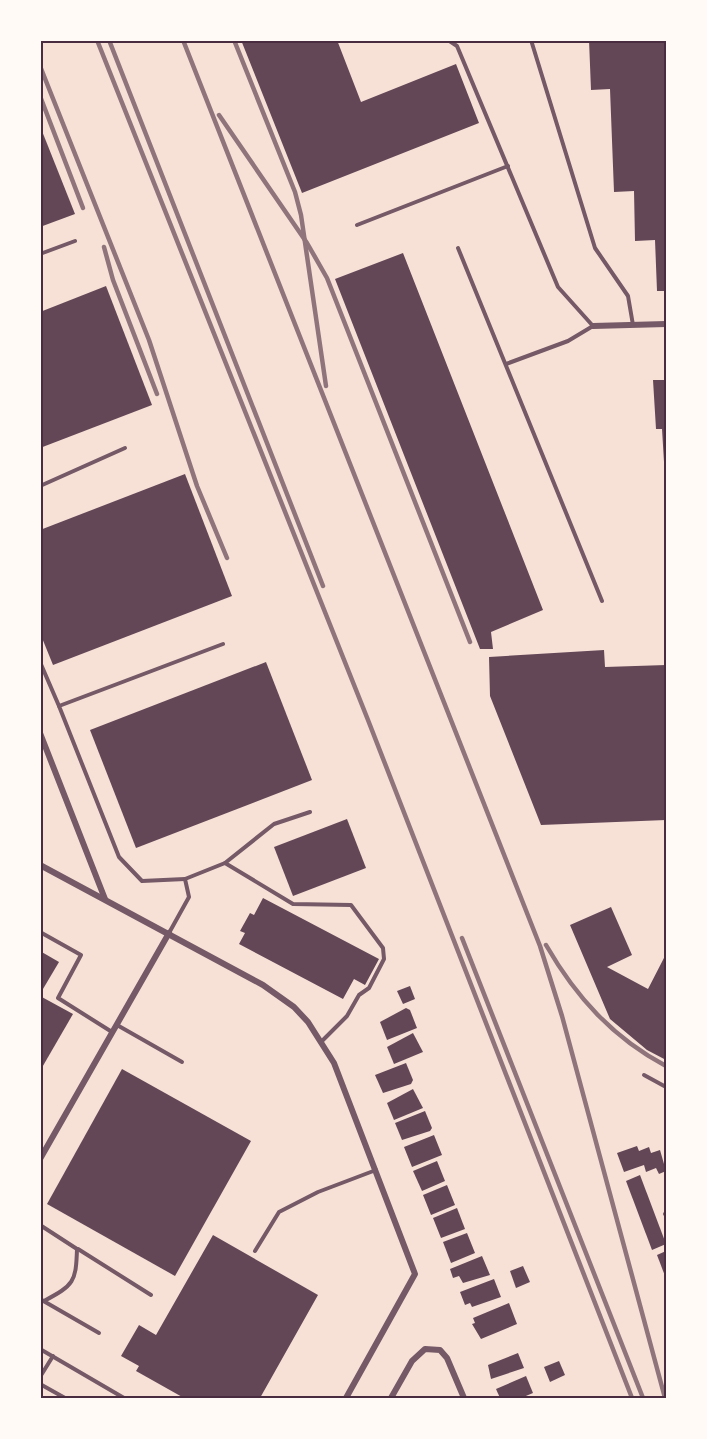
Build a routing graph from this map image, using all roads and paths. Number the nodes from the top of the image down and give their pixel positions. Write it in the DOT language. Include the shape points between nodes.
graph roads {
  1 [pos="448,40"];
  2 [pos="531,40"];
  3 [pos="508,166"];
  4 [pos="357,225"];
  5 [pos="75,241"];
  6 [pos="458,248"];
  7 [pos="40,254"];
  8 [pos="666,324"];
  9 [pos="633,325"];
  10 [pos="593,326"];
  11 [pos="506,364"];
  12 [pos="125,448"];
  13 [pos="40,486"];
  14 [pos="602,601"];
  15 [pos="223,644"];
  16 [pos="40,662"];
  17 [pos="59,706"];
  18 [pos="40,733"];
  19 [pos="310,812"];
  20 [pos="225,863"];
  21 [pos="40,865"];
  22 [pos="184,879"];
  23 [pos="105,899"];
  24 [pos="40,932"];
  25 [pos="169,933"];
  26 [pos="117,1025"];
  27 [pos="113,1032"];
  28 [pos="322,1041"];
  29 [pos="182,1062"];
  30 [pos="644,1075"];
  31 [pos="666,1087"];
  32 [pos="40,1159"];
  33 [pos="377,1170"];
  34 [pos="40,1225"];
  35 [pos="77,1249"];
  36 [pos="255,1251"];
  37 [pos="151,1295"];
  38 [pos="42,1300"];
  39 [pos="99,1333"];
  40 [pos="40,1349"];
  41 [pos="53,1356"];
  42 [pos="40,1377"];
  43 [pos="40,1384"];
  44 [pos="65,1398"];
  45 [pos="124,1398"];
  46 [pos="346,1398"];
  47 [pos="391,1398"];
  48 [pos="464,1398"];
  1 -- 3 [label="lane" via="457,46"];
  2 -- 9 [label="lane" via="595,248 628,296"];
  3 -- 4 [label="lane"];
  3 -- 10 [label="lane" via="558,287"];
  5 -- 7 [label="lane"];
  6 -- 11 [label="lane"];
  8 -- 9 [label="street"];
  9 -- 10 [label="street"];
  10 -- 11 [label="lane" via="568,341"];
  11 -- 14 [label="lane"];
  12 -- 13 [label="lane"];
  15 -- 17 [label="lane"];
  16 -- 17 [label="lane"];
  17 -- 22 [label="lane" via="119,857 142,881"];
  18 -- 23 [label="street"];
  19 -- 20 [label="lane" via="274,824"];
  20 -- 22 [label="lane"];
  20 -- 28 [label="lane" via="293,904 351,905 383,948 384,959 369,988"];
  21 -- 23 [label="street"];
  22 -- 25 [label="lane" via="189,897"];
  23 -- 25 [label="street"];
  24 -- 27 [label="lane" via="81,955 58,998"];
  25 -- 26 [label="street"];
  25 -- 28 [label="street" via="279,996 294,1007"];
  26 -- 27 [label="street"];
  26 -- 29 [label="lane"];
  27 -- 32 [label="street"];
  28 -- 33 [label="street"];
  30 -- 31 [label="lane"];
  33 -- 36 [label="lane" via="318,1192 279,1212"];
  33 -- 46 [label="street" via="415,1274"];
  34 -- 35 [label="lane"];
  35 -- 37 [label="lane"];
  35 -- 38 [label="lane" via="76,1276 69,1288"];
  38 -- 39 [label="lane"];
  40 -- 41 [label="lane"];
  41 -- 42 [label="lane"];
  41 -- 45 [label="lane"];
  43 -- 44 [label="lane"];
  47 -- 48 [label="street" via="412,1361 425,1349 440,1350 447,1358"];
}
